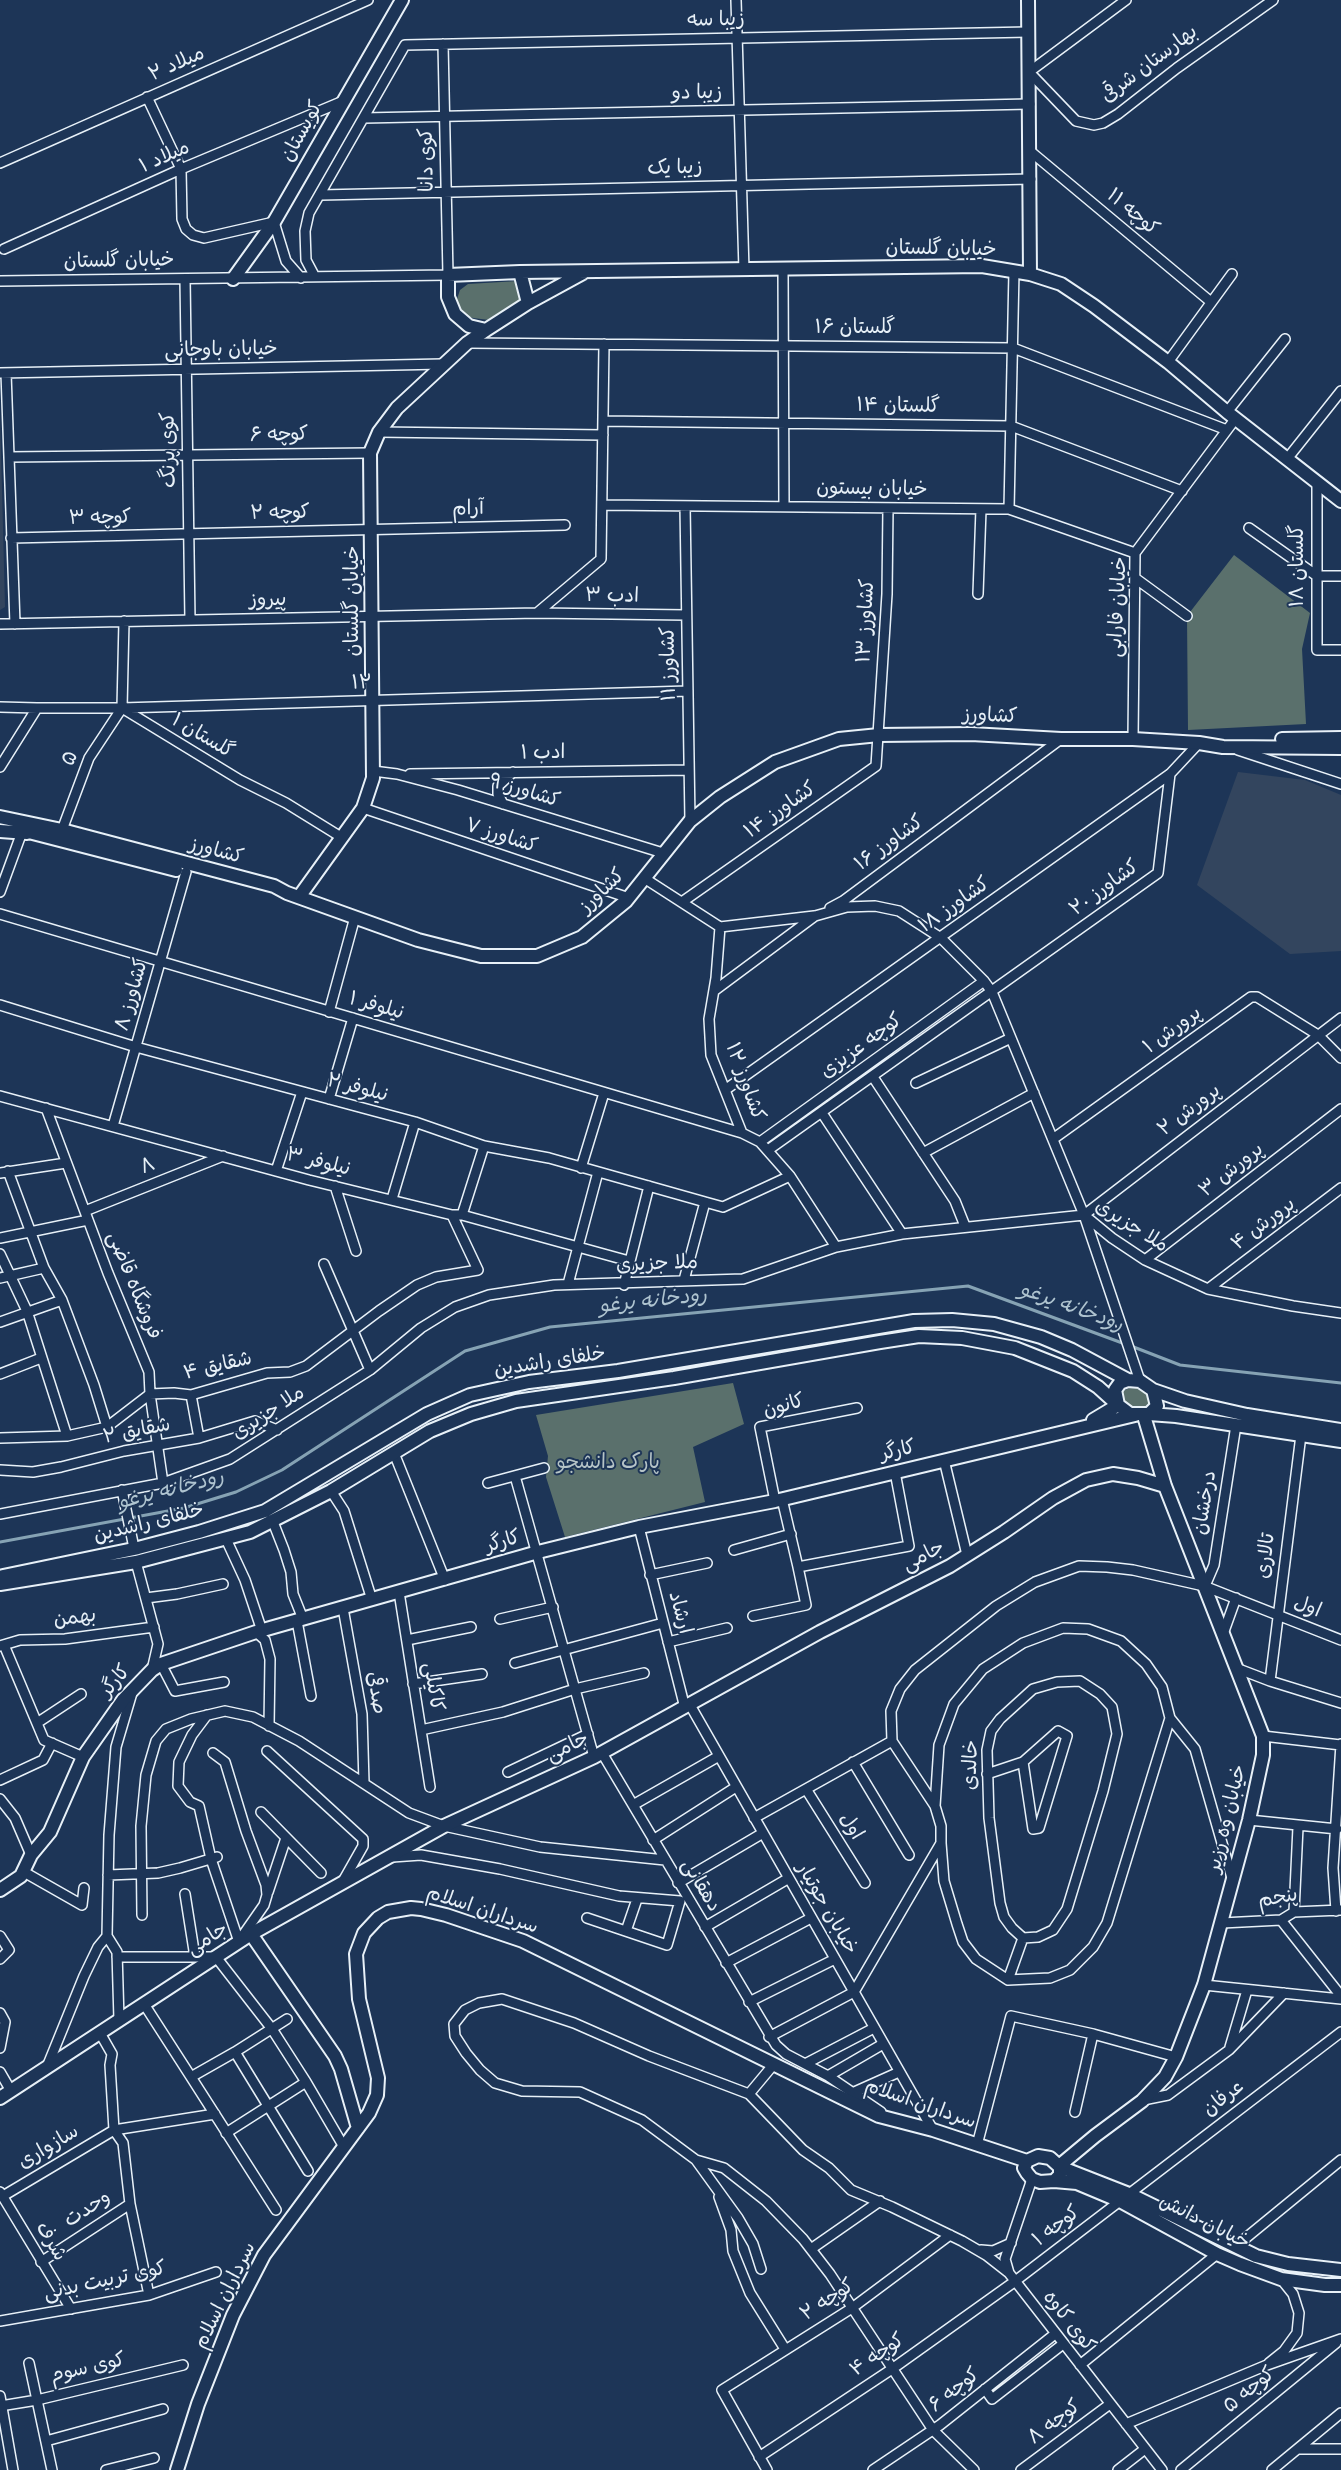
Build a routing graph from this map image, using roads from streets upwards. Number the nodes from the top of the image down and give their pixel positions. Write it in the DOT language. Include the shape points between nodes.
graph roads {
  1 [pos="368,0"];
  2 [pos="402,0"];
  3 [pos="736,0"];
  4 [pos="1028,0"];
  5 [pos="1126,0"];
  6 [pos="1272,0"];
  7 [pos="1028,32"];
  8 [pos="737,38"];
  9 [pos="443,44"];
  10 [pos="1029,72"];
  11 [pos="147,97"];
  12 [pos="342,102"];
  13 [pos="1030,104"];
  14 [pos="739,111"];
  15 [pos="444,117"];
  16 [pos="364,118"];
  17 [pos="1030,151"];
  18 [pos="0,163"];
  19 [pos="181,169"];
  20 [pos="1031,179"];
  21 [pos="742,186"];
  22 [pos="446,192"];
  23 [pos="321,195"];
  24 [pos="274,222"];
  25 [pos="4,249"];
  26 [pos="784,269"];
  27 [pos="744,270"];
  28 [pos="1014,271"];
  29 [pos="520,272"];
  30 [pos="584,272"];
  31 [pos="1030,274"];
  32 [pos="1232,274"];
  33 [pos="448,275"];
  34 [pos="315,277"];
  35 [pos="301,278"];
  36 [pos="185,279"];
  37 [pos="233,279"];
  38 [pos="0,281"];
  39 [pos="1211,302"];
  40 [pos="528,303"];
  41 [pos="486,330"];
  42 [pos="1285,339"];
  43 [pos="468,343"];
  44 [pos="604,344"];
  45 [pos="784,346"];
  46 [pos="1013,348"];
  47 [pos="1168,362"];
  48 [pos="443,364"];
  49 [pos="186,369"];
  50 [pos="3,373"];
  51 [pos="1341,391"];
  52 [pos="1231,415"];
  53 [pos="603,421"];
  54 [pos="784,423"];
  55 [pos="1011,426"];
  56 [pos="1227,430"];
  57 [pos="379,432"];
  58 [pos="603,435"];
  59 [pos="370,453"];
  60 [pos="188,455"];
  61 [pos="9,457"];
  62 [pos="1287,459"];
  63 [pos="1318,482"];
  64 [pos="1182,491"];
  65 [pos="1341,501"];
  66 [pos="602,505"];
  67 [pos="684,506"];
  68 [pos="784,507"];
  69 [pos="888,508"];
  70 [pos="981,509"];
  71 [pos="1009,509"];
  72 [pos="565,524"];
  73 [pos="1249,528"];
  74 [pos="372,530"];
  75 [pos="189,534"];
  76 [pos="11,538"];
  77 [pos="1136,553"];
  78 [pos="1316,576"];
  79 [pos="1341,576"];
  80 [pos="1135,578"];
  81 [pos="978,594"];
  82 [pos="537,613"];
  83 [pos="372,616"];
  84 [pos="686,616"];
  85 [pos="1187,616"];
  86 [pos="190,620"];
  87 [pos="124,621"];
  88 [pos="0,624"];
  89 [pos="15,624"];
  90 [pos="1341,650"];
  91 [pos="688,691"];
  92 [pos="373,701"];
  93 [pos="0,707"];
  94 [pos="37,708"];
  95 [pos="122,708"];
  96 [pos="879,736"];
  97 [pos="1341,738"];
  98 [pos="1061,739"];
  99 [pos="1133,739"];
  100 [pos="1203,744"];
  101 [pos="1231,747"];
  102 [pos="1341,748"];
  103 [pos="0,768"];
  104 [pos="689,770"];
  105 [pos="373,771"];
  106 [pos="513,772"];
  107 [pos="397,774"];
  108 [pos="1170,774"];
  109 [pos="1341,784"];
  110 [pos="504,804"];
  111 [pos="363,808"];
  112 [pos="0,810"];
  113 [pos="0,817"];
  114 [pos="690,821"];
  115 [pos="0,824"];
  116 [pos="39,830"];
  117 [pos="62,830"];
  118 [pos="0,831"];
  119 [pos="22,832"];
  120 [pos="341,837"];
  121 [pos="663,854"];
  122 [pos="186,872"];
  123 [pos="644,878"];
  124 [pos="0,892"];
  125 [pos="293,895"];
  126 [pos="629,898"];
  127 [pos="682,902"];
  128 [pos="0,914"];
  129 [pos="815,916"];
  130 [pos="355,917"];
  131 [pos="720,927"];
  132 [pos="941,938"];
  133 [pos="161,962"];
  134 [pos="984,981"];
  135 [pos="714,991"];
  136 [pos="992,992"];
  137 [pos="0,1005"];
  138 [pos="329,1012"];
  139 [pos="353,1018"];
  140 [pos="1341,1018"];
  141 [pos="1318,1035"];
  142 [pos="1011,1038"];
  143 [pos="136,1047"];
  144 [pos="1341,1058"];
  145 [pos="873,1077"];
  146 [pos="916,1083"];
  147 [pos="725,1090"];
  148 [pos="302,1092"];
  149 [pos="604,1092"];
  150 [pos="1034,1093"];
  151 [pos="0,1096"];
  152 [pos="329,1099"];
  153 [pos="46,1108"];
  154 [pos="1341,1108"];
  155 [pos="822,1113"];
  156 [pos="415,1122"];
  157 [pos="113,1126"];
  158 [pos="742,1133"];
  159 [pos="1053,1139"];
  160 [pos="760,1142"];
  161 [pos="484,1146"];
  162 [pos="768,1150"];
  163 [pos="923,1153"];
  164 [pos="223,1156"];
  165 [pos="66,1163"];
  166 [pos="582,1168"];
  167 [pos="276,1171"];
  168 [pos="4,1172"];
  169 [pos="598,1172"];
  170 [pos="790,1176"];
  171 [pos="335,1186"];
  172 [pos="649,1186"];
  173 [pos="1341,1188"];
  174 [pos="392,1199"];
  175 [pos="706,1202"];
  176 [pos="86,1215"];
  177 [pos="452,1215"];
  178 [pos="462,1215"];
  179 [pos="1084,1215"];
  180 [pos="965,1226"];
  181 [pos="30,1232"];
  182 [pos="902,1234"];
  183 [pos="0,1238"];
  184 [pos="577,1247"];
  185 [pos="836,1247"];
  186 [pos="356,1251"];
  187 [pos="0,1254"];
  188 [pos="1145,1260"];
  189 [pos="629,1261"];
  190 [pos="324,1264"];
  191 [pos="44,1268"];
  192 [pos="10,1277"];
  193 [pos="0,1278"];
  194 [pos="684,1280"];
  195 [pos="568,1284"];
  196 [pos="624,1285"];
  197 [pos="1208,1289"];
  198 [pos="62,1300"];
  199 [pos="27,1311"];
  200 [pos="1341,1313"];
  201 [pos="0,1322"];
  202 [pos="354,1330"];
  203 [pos="41,1358"];
  204 [pos="370,1370"];
  205 [pos="0,1374"];
  206 [pos="1134,1381"];
  207 [pos="1153,1390"];
  208 [pos="150,1394"];
  209 [pos="191,1395"];
  210 [pos="1118,1404"];
  211 [pos="857,1408"];
  212 [pos="1143,1415"];
  213 [pos="1236,1425"];
  214 [pos="107,1427"];
  215 [pos="1080,1428"];
  216 [pos="277,1430"];
  217 [pos="1341,1430"];
  218 [pos="1301,1435"];
  219 [pos="67,1436"];
  220 [pos="0,1438"];
  221 [pos="199,1438"];
  222 [pos="1341,1441"];
  223 [pos="158,1446"];
  224 [pos="394,1452"];
  225 [pos="944,1460"];
  226 [pos="544,1468"];
  227 [pos="0,1470"];
  228 [pos="894,1472"];
  229 [pos="516,1476"];
  230 [pos="164,1483"];
  231 [pos="488,1483"];
  232 [pos="1165,1486"];
  233 [pos="122,1490"];
  234 [pos="331,1491"];
  235 [pos="778,1500"];
  236 [pos="0,1514"];
  237 [pos="273,1522"];
  238 [pos="639,1527"];
  239 [pos="792,1534"];
  240 [pos="226,1539"];
  241 [pos="134,1548"];
  242 [pos="734,1550"];
  243 [pos="538,1552"];
  244 [pos="967,1556"];
  245 [pos="136,1562"];
  246 [pos="707,1563"];
  247 [pos="798,1567"];
  248 [pos="650,1575"];
  249 [pos="0,1576"];
  250 [pos="445,1580"];
  251 [pos="0,1584"];
  252 [pos="223,1584"];
  253 [pos="1205,1586"];
  254 [pos="399,1592"];
  255 [pos="146,1598"];
  256 [pos="1236,1598"];
  257 [pos="372,1600"];
  258 [pos="553,1607"];
  259 [pos="343,1608"];
  260 [pos="1277,1615"];
  261 [pos="753,1616"];
  262 [pos="500,1619"];
  263 [pos="300,1620"];
  264 [pos="663,1623"];
  265 [pos="154,1626"];
  266 [pos="471,1627"];
  267 [pos="728,1628"];
  268 [pos="259,1631"];
  269 [pos="1223,1634"];
  270 [pos="407,1640"];
  271 [pos="1341,1640"];
  272 [pos="668,1642"];
  273 [pos="2,1645"];
  274 [pos="564,1649"];
  275 [pos="515,1663"];
  276 [pos="157,1667"];
  277 [pos="1236,1668"];
  278 [pos="644,1673"];
  279 [pos="482,1674"];
  280 [pos="1270,1681"];
  281 [pos="224,1682"];
  282 [pos="414,1684"];
  283 [pos="133,1689"];
  284 [pos="575,1689"];
  285 [pos="81,1694"];
  286 [pos="311,1696"];
  287 [pos="1341,1703"];
  288 [pos="687,1707"];
  289 [pos="207,1715"];
  290 [pos="1170,1718"];
  291 [pos="37,1723"];
  292 [pos="269,1726"];
  293 [pos="421,1730"];
  294 [pos="588,1734"];
  295 [pos="1263,1736"];
  296 [pos="892,1741"];
  297 [pos="52,1743"];
  298 [pos="1341,1744"];
  299 [pos="267,1751"];
  300 [pos="213,1753"];
  301 [pos="598,1755"];
  302 [pos="718,1756"];
  303 [pos="83,1758"];
  304 [pos="853,1762"];
  305 [pos="1023,1762"];
  306 [pos="508,1772"];
  307 [pos="987,1774"];
  308 [pos="0,1780"];
  309 [pos="364,1783"];
  310 [pos="430,1787"];
  311 [pos="736,1787"];
  312 [pos="806,1789"];
  313 [pos="0,1799"];
  314 [pos="632,1805"];
  315 [pos="935,1806"];
  316 [pos="261,1812"];
  317 [pos="754,1818"];
  318 [pos="1249,1820"];
  319 [pos="444,1826"];
  320 [pos="1298,1827"];
  321 [pos="1337,1829"];
  322 [pos="763,1833"];
  323 [pos="286,1838"];
  324 [pos="653,1840"];
  325 [pos="941,1843"];
  326 [pos="31,1855"];
  327 [pos="909,1855"];
  328 [pos="214,1858"];
  329 [pos="389,1858"];
  330 [pos="665,1860"];
  331 [pos="24,1872"];
  332 [pos="143,1873"];
  333 [pos="320,1873"];
  334 [pos="108,1875"];
  335 [pos="789,1878"];
  336 [pos="1232,1878"];
  337 [pos="342,1883"];
  338 [pos="678,1883"];
  339 [pos="865,1883"];
  340 [pos="84,1888"];
  341 [pos="0,1890"];
  342 [pos="185,1894"];
  343 [pos="267,1895"];
  344 [pos="637,1898"];
  345 [pos="684,1900"];
  346 [pos="1339,1910"];
  347 [pos="1294,1912"];
  348 [pos="142,1915"];
  349 [pos="587,1918"];
  350 [pos="811,1918"];
  351 [pos="1281,1920"];
  352 [pos="1222,1923"];
  353 [pos="705,1927"];
  354 [pos="626,1931"];
  355 [pos="250,1934"];
  356 [pos="0,1936"];
  357 [pos="107,1936"];
  358 [pos="1023,1938"];
  359 [pos="238,1942"];
  360 [pos="117,1957"];
  361 [pos="195,1957"];
  362 [pos="216,1957"];
  363 [pos="0,1959"];
  364 [pos="834,1959"];
  365 [pos="726,1963"];
  366 [pos="1008,1980"];
  367 [pos="1204,1985"];
  368 [pos="1247,1990"];
  369 [pos="854,1992"];
  370 [pos="1284,1993"];
  371 [pos="1341,1997"];
  372 [pos="749,2002"];
  373 [pos="144,2004"];
  374 [pos="0,2013"];
  375 [pos="287,2019"];
  376 [pos="119,2020"];
  377 [pos="874,2028"];
  378 [pos="272,2029"];
  379 [pos="1341,2032"];
  380 [pos="100,2033"];
  381 [pos="1093,2034"];
  382 [pos="769,2036"];
  383 [pos="883,2044"];
  384 [pos="0,2048"];
  385 [pos="1229,2050"];
  386 [pos="235,2052"];
  387 [pos="1176,2057"];
  388 [pos="774,2064"];
  389 [pos="805,2064"];
  390 [pos="47,2068"];
  391 [pos="0,2072"];
  392 [pos="899,2072"];
  393 [pos="828,2076"];
  394 [pos="191,2078"];
  395 [pos="306,2082"];
  396 [pos="11,2091"];
  397 [pos="852,2093"];
  398 [pos="749,2094"];
  399 [pos="0,2098"];
  400 [pos="1142,2100"];
  401 [pos="267,2107"];
  402 [pos="1075,2112"];
  403 [pos="215,2114"];
  404 [pos="894,2120"];
  405 [pos="358,2128"];
  406 [pos="114,2130"];
  407 [pos="933,2130"];
  408 [pos="226,2133"];
  409 [pos="977,2144"];
  410 [pos="344,2147"];
  411 [pos="696,2160"];
  412 [pos="1341,2160"];
  413 [pos="1027,2161"];
  414 [pos="1058,2164"];
  415 [pos="308,2170"];
  416 [pos="1032,2179"];
  417 [pos="1054,2181"];
  418 [pos="715,2188"];
  419 [pos="1,2194"];
  420 [pos="1125,2197"];
  421 [pos="880,2202"];
  422 [pos="130,2204"];
  423 [pos="276,2210"];
  424 [pos="950,2236"];
  425 [pos="1011,2243"];
  426 [pos="1236,2246"];
  427 [pos="811,2249"];
  428 [pos="978,2250"];
  429 [pos="1217,2254"];
  430 [pos="42,2262"];
  431 [pos="761,2269"];
  432 [pos="1341,2270"];
  433 [pos="216,2272"];
  434 [pos="1009,2273"];
  435 [pos="1281,2279"];
  436 [pos="1014,2282"];
  437 [pos="1341,2285"];
  438 [pos="149,2295"];
  439 [pos="852,2308"];
  440 [pos="71,2309"];
  441 [pos="0,2321"];
  442 [pos="1055,2334"];
  443 [pos="1341,2339"];
  444 [pos="1063,2344"];
  445 [pos="785,2349"];
  446 [pos="29,2363"];
  447 [pos="183,2365"];
  448 [pos="1080,2365"];
  449 [pos="1267,2365"];
  450 [pos="892,2369"];
  451 [pos="985,2389"];
  452 [pos="0,2396"];
  453 [pos="37,2400"];
  454 [pos="1110,2404"];
  455 [pos="1,2406"];
  456 [pos="163,2409"];
  457 [pos="1341,2413"];
  458 [pos="1126,2424"];
  459 [pos="933,2430"];
  460 [pos="46,2441"];
  461 [pos="1341,2448"];
  462 [pos="1145,2449"];
  463 [pos="1299,2450"];
  464 [pos="759,2457"];
  465 [pos="154,2458"];
  466 [pos="13,2470"];
  467 [pos="52,2470"];
  468 [pos="106,2470"];
  469 [pos="177,2470"];
  470 [pos="767,2470"];
  471 [pos="873,2470"];
  472 [pos="974,2470"];
  473 [pos="1021,2470"];
  474 [pos="1118,2470"];
  475 [pos="1162,2470"];
  476 [pos="1181,2470"];
  477 [pos="1272,2470"];
  1 -- 11 [label="street, میلاد ۲"];
  2 -- 12 [label="street, کویستان"];
  3 -- 8 [label="street"];
  4 -- 7 [label="street"];
  5 -- 10 [label="street"];
  6 -- 10 [label="street, بهارستان شرقی" via="1103,123 1094,125 1076,121"];
  7 -- 8 [label="street, زیبا سه"];
  7 -- 10 [label="street"];
  8 -- 9 [label="street, زیبا سه"];
  8 -- 14 [label="street"];
  9 -- 15 [label="street, کوی دانا"];
  9 -- 16 [label="street, زیبا سه" via="405,44"];
  10 -- 13 [label="street"];
  11 -- 18 [label="street, میلاد ۲"];
  11 -- 19 [label="street"];
  12 -- 19 [label="street, میلاد ۱"];
  12 -- 24 [label="street, کویستان"];
  13 -- 14 [label="street, زیبا دو"];
  13 -- 17 [label="street"];
  14 -- 15 [label="street, زیبا دو"];
  14 -- 21 [label="street"];
  15 -- 16 [label="street, زیبا دو"];
  15 -- 22 [label="street, کوی دانا"];
  16 -- 23 [label="street"];
  17 -- 20 [label="street"];
  17 -- 39 [label="street, کوچه ۱۱"];
  19 -- 24 [label="street" via="182,219 193,235 204,238"];
  19 -- 25 [label="street, میلاد ۱"];
  20 -- 21 [label="street, زیبا یک"];
  20 -- 31 [label="street"];
  21 -- 22 [label="street, زیبا یک"];
  21 -- 27 [label="street"];
  22 -- 23 [label="street, زیبا یک"];
  22 -- 33 [label="street, کوی دانا"];
  23 -- 34 [label="street" via="309,214 305,231 306,260"];
  24 -- 35 [label="street" via="286,261"];
  24 -- 37 [label="street, کویستان"];
  26 -- 27 [label="street, خیابان گلستان"];
  26 -- 28 [label="street, خیابان گلستان" via="982,266"];
  26 -- 45 [label="street"];
  27 -- 30 [label="street, خیابان گلستان"];
  28 -- 31 [label="street, خیابان گلستان"];
  28 -- 46 [label="street"];
  29 -- 30 [label="street, خیابان گلستان"];
  29 -- 33 [label="street, خیابان گلستان"];
  29 -- 40 [label="street"];
  30 -- 40 [label="street, خیابان گلستان"];
  31 -- 47 [label="street, خیابان گلستان" via="1061,284"];
  32 -- 39 [label="street"];
  33 -- 34 [label="street, خیابان گلستان"];
  33 -- 41 [label="street" via="448,297 455,314 469,326"];
  34 -- 35 [label="street, خیابان گلستان"];
  35 -- 37 [label="street, خیابان گلستان"];
  36 -- 37 [label="street, خیابان گلستان"];
  36 -- 38 [label="street, خیابان گلستان"];
  36 -- 49 [label="street, کوی پرنگ"];
  39 -- 47 [label="street"];
  40 -- 41 [label="street, خیابان گلستان"];
  41 -- 43 [label="street, خیابان گلستان"];
  42 -- 52 [label="street, خیابان فارابی"];
  43 -- 44 [label="street, گلستان ۱۶"];
  43 -- 48 [label="street, خیابان گلستان"];
  44 -- 45 [label="street, گلستان ۱۶"];
  44 -- 53 [label="street"];
  45 -- 46 [label="street, گلستان ۱۶"];
  45 -- 54 [label="street"];
  46 -- 55 [label="street"];
  46 -- 56 [label="street, گلستان ۱۶"];
  47 -- 52 [label="street, خیابان گلستان"];
  48 -- 49 [label="street, خیابان باوجانی"];
  48 -- 57 [label="street, خیابان گلستان" via="397,408"];
  49 -- 50 [label="street, خیابان باوجانی"];
  49 -- 60 [label="street, کوی پرنگ"];
  50 -- 61 [label="street"];
  51 -- 62 [label="street"];
  52 -- 56 [label="street, خیابان فارابی"];
  52 -- 62 [label="street, خیابان گلستان"];
  53 -- 54 [label="street, گلستان ۱۴"];
  53 -- 58 [label="street"];
  54 -- 55 [label="street, گلستان ۱۴"];
  54 -- 68 [label="street"];
  55 -- 64 [label="street, گلستان ۱۴"];
  55 -- 71 [label="street"];
  56 -- 64 [label="street, خیابان فارابی"];
  57 -- 58 [label="street"];
  57 -- 59 [label="street, خیابان گلستان"];
  58 -- 66 [label="street"];
  59 -- 60 [label="street, کوچه ۶"];
  59 -- 74 [label="street, خیابان گلستان"];
  60 -- 61 [label="street, کوچه ۶"];
  60 -- 75 [label="street, کوی پرنگ"];
  61 -- 76 [label="street"];
  62 -- 63 [label="street, خیابان گلستان"];
  63 -- 65 [label="street, خیابان گلستان"];
  63 -- 78 [label="street, گلستان ۱۸"];
  64 -- 77 [label="street, خیابان فارابی"];
  66 -- 67 [label="street, خیابان بیستون"];
  66 -- 82 [label="street" via="601,559"];
  67 -- 68 [label="street, خیابان بیستون"];
  67 -- 84 [label="street, کشاورز ۱۱"];
  68 -- 69 [label="street, خیابان بیستون"];
  69 -- 70 [label="street, خیابان بیستون"];
  69 -- 96 [label="street, کشاورز ۱۳"];
  70 -- 71 [label="street, خیابان بیستون"];
  70 -- 81 [label="street"];
  71 -- 77 [label="street, خیابان بیستون"];
  72 -- 74 [label="street, آرام"];
  73 -- 78 [label="street"];
  74 -- 75 [label="street, کوچه ۲"];
  74 -- 83 [label="street, خیابان گلستان"];
  75 -- 76 [label="street, کوچه ۳"];
  75 -- 86 [label="street, کوی پرنگ"];
  76 -- 89 [label="street"];
  77 -- 80 [label="street, خیابان فارابی"];
  78 -- 79 [label="street"];
  78 -- 90 [label="street, گلستان ۱۸" via="1317,650"];
  80 -- 85 [label="street"];
  80 -- 99 [label="street, خیابان فارابی"];
  82 -- 83 [label="street, پیروز"];
  82 -- 84 [label="street, ادب ۳"];
  83 -- 86 [label="street, پیروز"];
  83 -- 92 [label="street, خیابان گلستان"];
  84 -- 91 [label="street, کشاورز ۱۱"];
  86 -- 87 [label="street, پیروز"];
  87 -- 89 [label="street, پیروز"];
  87 -- 95 [label="street"];
  88 -- 89 [label="street, پیروز"];
  91 -- 92 [label="street, ۱۲"];
  91 -- 104 [label="street, کشاورز ۱۱"];
  92 -- 95 [label="street, ۱۲"];
  92 -- 105 [label="street, خیابان گلستان"];
  93 -- 94 [label="street, ۱۲"];
  94 -- 95 [label="street, ۱۲"];
  94 -- 103 [label="street"];
  95 -- 117 [label="street, ۵" via="89,758"];
  95 -- 120 [label="street, گلستان ۱"];
  96 -- 98 [label="street, کشاورز" via="971,734"];
  96 -- 114 [label="street, کشاورز" via="839,739 775,762 720,797"];
  96 -- 127 [label="street, کشاورز ۱۴" via="876,766"];
  97 -- 100 [label="street" via="1225,740"];
  98 -- 99 [label="street, کشاورز"];
  98 -- 129 [label="street, کشاورز ۱۶" via="843,901"];
  99 -- 100 [label="street, کشاورز"];
  100 -- 101 [label="street"];
  100 -- 108 [label="street, کشاورز ۱۸"];
  101 -- 102 [label="street"];
  101 -- 109 [label="street"];
  104 -- 106 [label="street, ادب ۱"];
  104 -- 114 [label="street, کشاورز ۱۱"];
  105 -- 107 [label="street, کشاورز ۹"];
  105 -- 111 [label="street, خیابان گلستان" via="374,778"];
  106 -- 107 [label="street, ادب ۱"];
  106 -- 110 [label="street" via="498,786 498,794"];
  107 -- 110 [label="street, کشاورز ۹"];
  108 -- 132 [label="street, کشاورز ۱۸"];
  108 -- 136 [label="street, کشاورز ۲۰" via="1158,873"];
  110 -- 121 [label="street, کشاورز ۹"];
  111 -- 120 [label="street, خیابان گلستان"];
  111 -- 126 [label="street, کشاورز ۷"];
  112 -- 116 [label="street"];
  113 -- 116 [label="street, کشاورز"];
  114 -- 121 [label="street, کشاورز"];
  115 -- 116 [label="street"];
  116 -- 117 [label="street, کشاورز"];
  116 -- 119 [label="street"];
  116 -- 122 [label="street"];
  117 -- 125 [label="street, کشاورز" via="274,886"];
  118 -- 119 [label="street"];
  119 -- 124 [label="street"];
  120 -- 125 [label="street, خیابان گلستان"];
  121 -- 123 [label="street, کشاورز"];
  122 -- 125 [label="street" via="273,895"];
  122 -- 133 [label="street, کشاورز ۸"];
  123 -- 126 [label="street, کشاورز"];
  123 -- 127 [label="street"];
  125 -- 130 [label="street, کشاورز"];
  126 -- 130 [label="street, کشاورز" via="582,937 537,956 481,956 418,940"];
  127 -- 131 [label="street"];
  128 -- 133 [label="street, نیلوفر ۱"];
  129 -- 131 [label="street, کشاورز ۱۶"];
  129 -- 132 [label="street" via="847,907 875,906 900,911"];
  129 -- 135 [label="street"];
  130 -- 138 [label="street"];
  131 -- 135 [label="street, کشاورز ۱۲"];
  132 -- 134 [label="street"];
  132 -- 147 [label="street, کشاورز ۱۸"];
  133 -- 138 [label="street, نیلوفر ۱"];
  133 -- 143 [label="street, کشاورز ۸"];
  134 -- 136 [label="street"];
  134 -- 160 [label="street, کوچه عزیزی"];
  135 -- 147 [label="street, کشاورز ۱۲" via="709,1019 711,1055"];
  136 -- 142 [label="street"];
  136 -- 145 [label="street, کشاورز ۲۰"];
  137 -- 143 [label="street, نیلوفر ۲"];
  138 -- 139 [label="street, نیلوفر ۱"];
  139 -- 149 [label="street, نیلوفر ۱"];
  139 -- 152 [label="street"];
  140 -- 141 [label="street, پرورش ۲"];
  141 -- 144 [label="street"];
  141 -- 159 [label="street, پرورش ۱" via="1257,997 1251,997"];
  141 -- 179 [label="street, پرورش ۲"];
  142 -- 146 [label="street"];
  142 -- 150 [label="street"];
  143 -- 148 [label="street, نیلوفر ۲"];
  143 -- 157 [label="street, کشاورز ۸"];
  145 -- 155 [label="street, کشاورز ۲۰"];
  145 -- 163 [label="street"];
  147 -- 158 [label="street, کشاورز ۱۲"];
  148 -- 152 [label="street, نیلوفر ۲"];
  148 -- 167 [label="street"];
  149 -- 158 [label="street, نیلوفر ۱"];
  149 -- 166 [label="street"];
  150 -- 159 [label="street"];
  150 -- 163 [label="street"];
  151 -- 153 [label="street, نیلوفر ۳"];
  152 -- 156 [label="street, نیلوفر ۲"];
  153 -- 157 [label="street, نیلوفر ۳"];
  153 -- 165 [label="street, فروشگاه قاضی"];
  154 -- 188 [label="street, پرورش ۳"];
  155 -- 162 [label="street, کشاورز ۲۰"];
  155 -- 182 [label="street"];
  156 -- 161 [label="street, نیلوفر ۲"];
  156 -- 174 [label="street"];
  157 -- 164 [label="street, نیلوفر ۳"];
  158 -- 160 [label="street, کشاورز ۱۲"];
  159 -- 179 [label="street"];
  160 -- 162 [label="street, کشاورز ۱۲"];
  161 -- 166 [label="street, نیلوفر ۲" via="549,1158"];
  161 -- 178 [label="street"];
  162 -- 170 [label="street, کشاورز ۱۲"];
  163 -- 180 [label="street" via="955,1201"];
  164 -- 167 [label="street, نیلوفر ۳"];
  164 -- 176 [label="street, ۸"];
  165 -- 168 [label="street"];
  165 -- 176 [label="street, فروشگاه قاضی"];
  166 -- 169 [label="street, نیلوفر ۲"];
  167 -- 171 [label="street, نیلوفر ۳"];
  168 -- 181 [label="street"];
  169 -- 172 [label="street, نیلوفر ۲"];
  169 -- 184 [label="street"];
  170 -- 175 [label="street, نیلوفر ۲" via="723,1207"];
  170 -- 185 [label="street, کشاورز ۱۲"];
  171 -- 174 [label="street, نیلوفر ۳"];
  171 -- 186 [label="street"];
  172 -- 175 [label="street, نیلوفر ۲"];
  172 -- 189 [label="street"];
  173 -- 197 [label="street, پرورش ۴"];
  174 -- 177 [label="street, نیلوفر ۳"];
  175 -- 194 [label="street"];
  176 -- 181 [label="street, ۸"];
  176 -- 208 [label="street, فروشگاه قاضی" via="150,1372"];
  177 -- 178 [label="street, نیلوفر ۳"];
  177 -- 202 [label="street, شقایق ۴" via="478,1270 436,1277 417,1285"];
  178 -- 184 [label="street, نیلوفر ۳"];
  179 -- 180 [label="street, ملا جزیری"];
  179 -- 188 [label="street, ملا جزیری"];
  179 -- 206 [label="street" via="1130,1351"];
  180 -- 182 [label="street, ملا جزیری"];
  181 -- 183 [label="street, ۸"];
  181 -- 191 [label="street"];
  182 -- 185 [label="street, ملا جزیری"];
  184 -- 189 [label="street, نیلوفر ۳"];
  184 -- 195 [label="street"];
  185 -- 194 [label="street, ملا جزیری" via="743,1279"];
  187 -- 192 [label="street"];
  188 -- 197 [label="street, ملا جزیری"];
  189 -- 196 [label="street"];
  190 -- 202 [label="street"];
  191 -- 192 [label="street"];
  191 -- 198 [label="street"];
  192 -- 193 [label="street"];
  192 -- 199 [label="street"];
  194 -- 196 [label="street, ملا جزیری"];
  195 -- 196 [label="street, ملا جزیری"];
  195 -- 204 [label="street, ملا جزیری" via="489,1295 455,1307 421,1328"];
  197 -- 200 [label="street, ملا جزیری"];
  198 -- 199 [label="street"];
  198 -- 214 [label="street"];
  199 -- 201 [label="street"];
  199 -- 203 [label="street"];
  202 -- 204 [label="street"];
  202 -- 209 [label="street, شقایق ۴" via="306,1366 290,1372 267,1373"];
  203 -- 205 [label="street"];
  203 -- 219 [label="street"];
  204 -- 216 [label="street, ملا جزیری"];
  206 -- 207 [label="street"];
  206 -- 210 [label="street" via="1120,1383 1115,1390"];
  206 -- 241 [label="street, خلفای راشدین" via="1041,1337 994,1324 952,1320 914,1321 618,1371 529,1382 470,1395 427,1414 265,1511"];
  207 -- 212 [label="street" via="1157,1406"];
  207 -- 217 [label="street" via="1247,1415"];
  208 -- 209 [label="street, شقایق ۴"];
  208 -- 214 [label="street"];
  208 -- 223 [label="street, فروشگاه قاضی"];
  209 -- 221 [label="street"];
  210 -- 212 [label="street" via="1126,1412"];
  210 -- 215 [label="street"];
  210 -- 224 [label="street" via="1073,1371 1015,1348 962,1338 919,1336 516,1401 471,1414 430,1431"];
  211 -- 235 [label="street, کانون" via="760,1428"];
  212 -- 213 [label="street" via="1176,1416"];
  212 -- 215 [label="street, کارگر"];
  212 -- 232 [label="street, خیابان وه رزیر"];
  213 -- 218 [label="street"];
  213 -- 253 [label="street, درخشان" via="1214,1565"];
  214 -- 219 [label="street"];
  215 -- 225 [label="street, کارگر"];
  216 -- 221 [label="street, شقایق ۲" via="254,1421"];
  216 -- 230 [label="street, ملا جزیری" via="230,1460"];
  218 -- 222 [label="street"];
  218 -- 260 [label="street, تالاری"];
  219 -- 220 [label="street"];
  221 -- 223 [label="street, شقایق ۲"];
  223 -- 227 [label="street, شقایق ۲" via="33,1472"];
  223 -- 230 [label="street, فروشگاه قاضی"];
  224 -- 234 [label="street"];
  224 -- 250 [label="street"];
  225 -- 228 [label="street, کارگر"];
  225 -- 244 [label="street"];
  226 -- 229 [label="street"];
  228 -- 235 [label="street, کارگر"];
  228 -- 247 [label="street" via="909,1546"];
  229 -- 231 [label="street"];
  229 -- 243 [label="street, دهقانی"];
  230 -- 233 [label="street, ملا جزیری"];
  232 -- 244 [label="street, جامی" via="1113,1474 1086,1480 1053,1498"];
  232 -- 253 [label="street, خیابان وه رزیر"];
  233 -- 236 [label="street, ملا جزیری"];
  233 -- 241 [label="street"];
  234 -- 237 [label="street"];
  234 -- 257 [label="street" via="344,1511"];
  235 -- 238 [label="street, کارگر"];
  235 -- 239 [label="street"];
  237 -- 240 [label="street"];
  237 -- 263 [label="street" via="291,1572"];
  238 -- 243 [label="street, کارگر"];
  238 -- 248 [label="street, ارشاد"];
  239 -- 242 [label="street"];
  239 -- 247 [label="street"];
  240 -- 245 [label="street"];
  240 -- 268 [label="street" via="245,1580"];
  241 -- 245 [label="street"];
  241 -- 249 [label="street, خلفای راشدین"];
  243 -- 250 [label="street, کارگر"];
  243 -- 258 [label="street, دهقانی"];
  244 -- 288 [label="street, جامی" via="820,1632"];
  245 -- 251 [label="street"];
  245 -- 255 [label="street"];
  246 -- 248 [label="street"];
  247 -- 261 [label="street" via="806,1605"];
  248 -- 264 [label="street, ارشاد"];
  250 -- 254 [label="street, کارگر"];
  252 -- 255 [label="street"];
  253 -- 256 [label="street, اول"];
  253 -- 269 [label="street, خیابان وه رزیر"];
  253 -- 296 [label="street, اول" via="1133,1570 1079,1566 1035,1582 996,1606 916,1670 900,1689 892,1711"];
  254 -- 257 [label="street, کارگر"];
  254 -- 270 [label="street, کاکیلی"];
  255 -- 265 [label="street"];
  256 -- 260 [label="street, اول"];
  256 -- 269 [label="street"];
  257 -- 259 [label="street, کارگر"];
  258 -- 262 [label="street"];
  258 -- 274 [label="street, دهقانی"];
  259 -- 263 [label="street, کارگر"];
  259 -- 309 [label="street, صدقی" via="362,1714"];
  260 -- 271 [label="street, اول"];
  260 -- 280 [label="street, تالاری"];
  263 -- 268 [label="street, کارگر"];
  263 -- 286 [label="street"];
  264 -- 272 [label="street, ارشاد"];
  264 -- 274 [label="street"];
  265 -- 273 [label="street, بهمن" via="65,1639 20,1640"];
  265 -- 276 [label="street" via="158,1644"];
  266 -- 270 [label="street"];
  267 -- 272 [label="street"];
  268 -- 276 [label="street, کارگر"];
  268 -- 292 [label="street" via="270,1659"];
  269 -- 277 [label="street, خیابان وه رزیر"];
  270 -- 282 [label="street, کاکیلی"];
  272 -- 288 [label="street, ارشاد"];
  273 -- 291 [label="street"];
  274 -- 275 [label="street"];
  274 -- 284 [label="street, دهقانی"];
  276 -- 281 [label="street" via="175,1690"];
  276 -- 283 [label="street, کارگر"];
  277 -- 280 [label="street"];
  277 -- 295 [label="street, خیابان وه رزیر"];
  278 -- 284 [label="street"];
  279 -- 282 [label="street"];
  280 -- 287 [label="street"];
  282 -- 293 [label="street, کاکیلی"];
  283 -- 303 [label="street, کارگر"];
  283 -- 334 [label="street" via="111,1784"];
  284 -- 293 [label="street" via="503,1712"];
  284 -- 294 [label="street, دهقانی"];
  285 -- 291 [label="street"];
  288 -- 301 [label="street, جامی"];
  288 -- 302 [label="street, خیابان جوتیار"];
  289 -- 292 [label="street" via="225,1710 253,1717"];
  289 -- 328 [label="street" via="179,1762 178,1786 190,1802 199,1806"];
  289 -- 332 [label="street" via="166,1729 156,1741 146,1775 141,1826"];
  290 -- 315 [label="street" via="1162,1686 1146,1664 1121,1642 1088,1629 1063,1628 1043,1634 983,1669 954,1704 940,1745"];
  290 -- 336 [label="street" via="1194,1749"];
  290 -- 366 [label="street" via="1107,1923 1093,1947 1070,1970 1050,1978"];
  291 -- 297 [label="street" via="44,1740"];
  292 -- 309 [label="street"];
  293 -- 310 [label="street, کاکیلی"];
  294 -- 301 [label="street, دهقانی"];
  294 -- 306 [label="street"];
  295 -- 298 [label="street"];
  295 -- 318 [label="street, خیابان وه رزیر" via="1263,1754"];
  296 -- 304 [label="street"];
  296 -- 315 [label="street"];
  297 -- 303 [label="street"];
  297 -- 308 [label="street" via="43,1760"];
  298 -- 321 [label="street"];
  299 -- 337 [label="street" via="363,1839 363,1846"];
  300 -- 343 [label="street" via="225,1762"];
  301 -- 314 [label="street, دهقانی"];
  301 -- 319 [label="street, جامی"];
  302 -- 311 [label="street, خیابان جوتیار"];
  302 -- 314 [label="street"];
  303 -- 326 [label="street, کارگر" via="50,1832"];
  304 -- 312 [label="street"];
  304 -- 327 [label="street"];
  305 -- 305 [label="street" via="1058,1731 1067,1736 1039,1828 1033,1829"];
  305 -- 307 [label="street"];
  307 -- 358 [label="street, خالدی" via="1000,1903 1004,1917"];
  307 -- 358 [label="street, خالدی" via="986,1750 991,1731 1033,1689 1057,1682 1080,1681 1100,1694 1112,1707 1117,1734 1067,1909 1053,1930 1038,1937"];
  309 -- 319 [label="street" via="409,1813"];
  311 -- 317 [label="street, خیابان جوتیار"];
  311 -- 324 [label="street"];
  312 -- 317 [label="street"];
  312 -- 339 [label="street, اول"];
  313 -- 326 [label="street" via="15,1818"];
  314 -- 324 [label="street, دهقانی"];
  315 -- 325 [label="street" via="941,1826"];
  316 -- 323 [label="street"];
  317 -- 322 [label="street, خیابان جوتیار"];
  318 -- 320 [label="street"];
  318 -- 336 [label="street, خیابان وه رزیر"];
  319 -- 329 [label="street, جامی"];
  319 -- 330 [label="street" via="540,1847"];
  320 -- 321 [label="street"];
  320 -- 347 [label="street"];
  321 -- 346 [label="street" via="1333,1868"];
  322 -- 335 [label="street, خیابان جوتیار"];
  322 -- 338 [label="street"];
  323 -- 333 [label="street"];
  323 -- 343 [label="street"];
  324 -- 330 [label="street, دهقانی"];
  325 -- 366 [label="street" via="944,1881 963,1942 976,1959"];
  325 -- 369 [label="street"];
  326 -- 331 [label="street, کارگر"];
  328 -- 332 [label="street" via="180,1868"];
  328 -- 359 [label="street"];
  329 -- 337 [label="street, جامی"];
  329 -- 344 [label="street" via="421,1855"];
  330 -- 338 [label="street, دهقانی"];
  331 -- 340 [label="street" via="82,1905"];
  331 -- 341 [label="street"];
  332 -- 334 [label="street"];
  332 -- 348 [label="street"];
  334 -- 357 [label="street"];
  335 -- 350 [label="street, خیابان جوتیار"];
  335 -- 353 [label="street"];
  336 -- 352 [label="street, خیابان وه رزیر"];
  337 -- 355 [label="street, جامی"];
  338 -- 345 [label="street, دهقانی"];
  342 -- 361 [label="street"];
  343 -- 359 [label="street" via="264,1905"];
  344 -- 345 [label="street"];
  344 -- 354 [label="street"];
  345 -- 353 [label="street, دهقانی"];
  345 -- 354 [label="street" via="667,1945"];
  346 -- 347 [label="street, پنجم"];
  347 -- 351 [label="street, پنجم"];
  349 -- 354 [label="street"];
  350 -- 364 [label="street, خیابان جوتیار"];
  350 -- 365 [label="street"];
  351 -- 352 [label="street, پنجم"];
  351 -- 371 [label="street"];
  352 -- 367 [label="street, خیابان وه رزیر"];
  353 -- 365 [label="street, دهقانی"];
  355 -- 359 [label="street, جامی"];
  355 -- 405 [label="street" via="335,2056"];
  356 -- 363 [label="street" via="9,1950"];
  357 -- 360 [label="street"];
  357 -- 390 [label="street" via="84,1976"];
  358 -- 366 [label="street"];
  359 -- 362 [label="street, جامی"];
  360 -- 361 [label="street"];
  360 -- 376 [label="street"];
  361 -- 362 [label="street"];
  362 -- 373 [label="street, جامی"];
  362 -- 378 [label="street"];
  364 -- 369 [label="street, خیابان جوتیار"];
  364 -- 372 [label="street"];
  365 -- 372 [label="street, دهقانی"];
  367 -- 368 [label="street"];
  367 -- 387 [label="street, خیابان وه رزیر"];
  368 -- 370 [label="street"];
  368 -- 385 [label="street"];
  369 -- 377 [label="street, خیابان جوتیار"];
  369 -- 382 [label="street"];
  370 -- 371 [label="street"];
  370 -- 385 [label="street"];
  372 -- 382 [label="street, دهقانی"];
  373 -- 376 [label="street, جامی"];
  373 -- 394 [label="street"];
  374 -- 384 [label="street" via="5,2022"];
  375 -- 378 [label="street"];
  376 -- 380 [label="street, جامی"];
  377 -- 383 [label="street, خیابان جوتیار"];
  377 -- 389 [label="street"];
  378 -- 386 [label="street"];
  378 -- 395 [label="street"];
  379 -- 420 [label="street, عرفان"];
  380 -- 390 [label="street, جامی"];
  380 -- 406 [label="street" via="112,2054"];
  381 -- 387 [label="street"];
  381 -- 402 [label="street"];
  381 -- 409 [label="street" via="1011,2016"];
  382 -- 389 [label="street, دهقانی" via="786,2054"];
  383 -- 392 [label="street, خیابان جوتیار"];
  383 -- 393 [label="street"];
  385 -- 400 [label="street" via="1168,2095"];
  386 -- 394 [label="street"];
  386 -- 401 [label="street"];
  387 -- 400 [label="street, خیابان وه رزیر" via="1164,2077"];
  388 -- 398 [label="street"];
  388 -- 404 [label="street, سرداران اسلام" via="878,2116"];
  388 -- 405 [label="street, سرداران اسلام" via="523,1941 446,1915 411,1908 397,1909 370,1924 356,1954 359,1999 378,2078 377,2095"];
  389 -- 393 [label="street, دهقانی"];
  390 -- 396 [label="street, جامی"];
  391 -- 396 [label="street"];
  392 -- 397 [label="street"];
  392 -- 407 [label="street, خیابان جوتیار"];
  393 -- 397 [label="street, دهقانی"];
  394 -- 403 [label="street"];
  395 -- 401 [label="street"];
  395 -- 410 [label="street"];
  396 -- 399 [label="street, جامی"];
  397 -- 404 [label="street, دهقانی"];
  398 -- 411 [label="street" via="574,2023 502,1999 479,2003 465,2010 454,2024 455,2036 466,2053 495,2083 522,2091 580,2092 642,2120"];
  398 -- 421 [label="street" via="803,2150 829,2168 851,2190"];
  400 -- 414 [label="street, خیابان وه رزیر"];
  401 -- 408 [label="street"];
  401 -- 415 [label="street"];
  403 -- 406 [label="street"];
  403 -- 408 [label="street"];
  404 -- 407 [label="street, سرداران اسلام"];
  405 -- 410 [label="street, سرداران اسلام"];
  406 -- 419 [label="street, سازواری"];
  406 -- 422 [label="street" via="123,2143"];
  407 -- 409 [label="street, سرداران اسلام"];
  408 -- 423 [label="street"];
  409 -- 413 [label="street, سرداران اسلام"];
  410 -- 469 [label="street, سرداران اسلام" via="264,2254 229,2324"];
  411 -- 418 [label="street"];
  411 -- 427 [label="street" via="724,2168 766,2201"];
  412 -- 426 [label="street"];
  413 -- 414 [label="street" via="1038,2156"];
  413 -- 416 [label="street" via="1024,2168"];
  414 -- 417 [label="street" via="1060,2175"];
  414 -- 420 [label="street, خیابان دانش"];
  416 -- 417 [label="street"];
  416 -- 425 [label="street, کوی کاوه"];
  417 -- 420 [label="street, خیابان دانش" via="1078,2183"];
  418 -- 431 [label="street" via="753,2244"];
  418 -- 445 [label="street" via="731,2230 733,2252 750,2293"];
  419 -- 430 [label="street, شرف"];
  420 -- 426 [label="street, خیابان دانش"];
  420 -- 429 [label="street, خیابان دانش"];
  420 -- 436 [label="street, کوچه ۱"];
  421 -- 424 [label="street"];
  421 -- 427 [label="street"];
  422 -- 430 [label="street, وحدت"];
  422 -- 438 [label="street"];
  424 -- 428 [label="street"];
  424 -- 439 [label="street, کوچه ۲"];
  425 -- 428 [label="street" via="993,2251"];
  425 -- 434 [label="street, کوی کاوه" via="1005,2259"];
  426 -- 432 [label="street, خیابان دانش" via="1256,2256 1288,2264"];
  427 -- 439 [label="street"];
  428 -- 434 [label="street"];
  429 -- 435 [label="street, خیابان دانش"];
  429 -- 448 [label="street"];
  430 -- 440 [label="street, شرف"];
  433 -- 438 [label="street, کوی تربیت بدنی"];
  434 -- 436 [label="street, کوی کاوه"];
  435 -- 437 [label="street, خیابان دانش"];
  435 -- 449 [label="street" via="1293,2294 1299,2313 1296,2333 1284,2351"];
  436 -- 442 [label="street, کوی کاوه"];
  436 -- 450 [label="street, کوچه ۴"];
  438 -- 440 [label="street, کوی تربیت بدنی"];
  439 -- 445 [label="street, کوچه ۲"];
  439 -- 450 [label="street"];
  440 -- 441 [label="street, کوی تربیت بدنی"];
  442 -- 444 [label="street, کوی کاوه"];
  442 -- 451 [label="street, کوچه ۶"];
  443 -- 449 [label="street"];
  443 -- 476 [label="street, کوچه ۵"];
  444 -- 448 [label="street, کوی کاوه"];
  444 -- 451 [label="street" via="992,2399"];
  445 -- 464 [label="street, کوچه ۲" via="722,2390"];
  446 -- 453 [label="street"];
  447 -- 453 [label="street, کوی سوم"];
  448 -- 454 [label="street, کوی کاوه"];
  449 -- 458 [label="street"];
  450 -- 459 [label="street"];
  450 -- 464 [label="street, کوچه ۴"];
  451 -- 459 [label="street, کوچه ۶"];
  452 -- 455 [label="street"];
  453 -- 455 [label="street, کوی سوم"];
  453 -- 460 [label="street"];
  454 -- 458 [label="street, کوی کاوه"];
  454 -- 473 [label="street, کوچه ۸"];
  455 -- 466 [label="street"];
  456 -- 460 [label="street"];
  457 -- 463 [label="street"];
  458 -- 462 [label="street, کوی کاوه"];
  459 -- 471 [label="street, کوچه ۶"];
  459 -- 472 [label="street"];
  460 -- 467 [label="street"];
  461 -- 463 [label="street"];
  462 -- 474 [label="street"];
  462 -- 475 [label="street, کوی کاوه"];
  463 -- 477 [label="street"];
  464 -- 470 [label="street"];
  465 -- 468 [label="street"];
}
